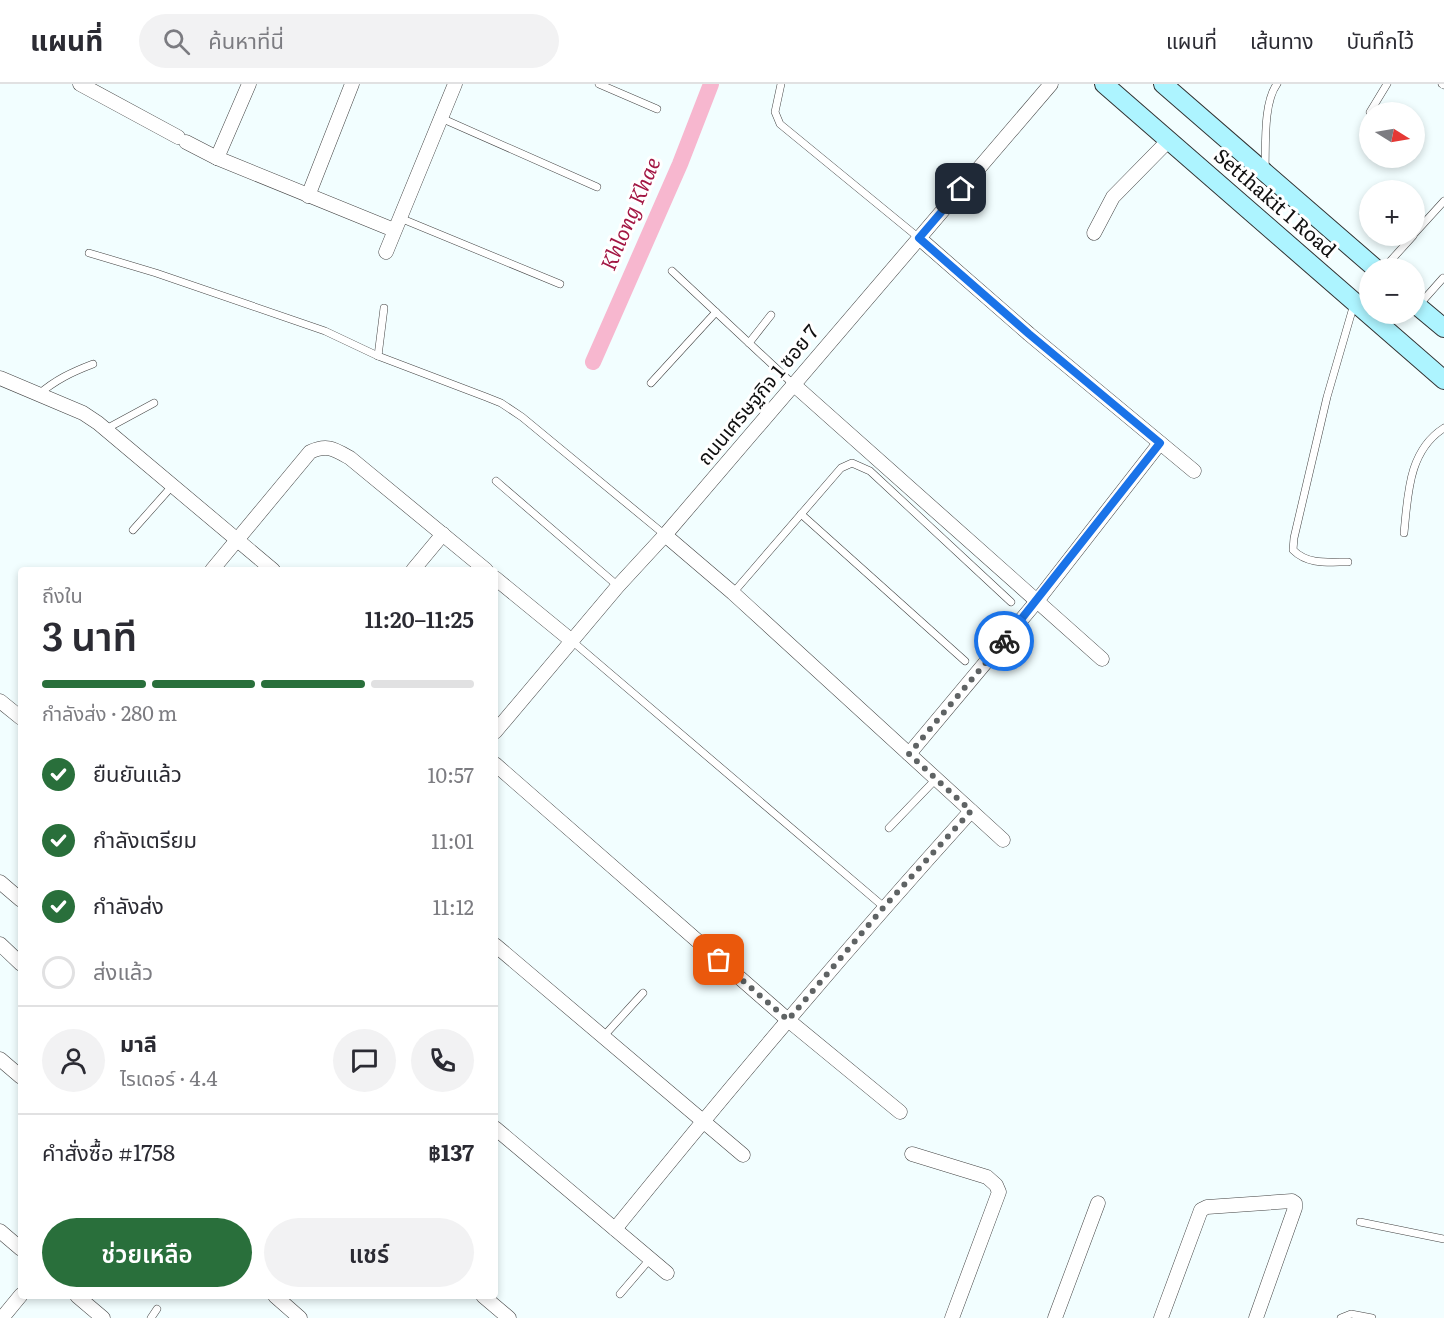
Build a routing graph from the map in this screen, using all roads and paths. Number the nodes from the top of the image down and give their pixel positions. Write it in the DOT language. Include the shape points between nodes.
graph roads {
  1 [pos="80,84"];
  2 [pos="249,84"];
  3 [pos="352,84"];
  4 [pos="455,84"];
  5 [pos="599,84"];
  6 [pos="781,84"];
  7 [pos="1104,84"];
  8 [pos="1163,84"];
  9 [pos="1277,84"];
  10 [pos="1387,84"];
  11 [pos="1046,86"];
  12 [pos="1376,102"];
  13 [pos="657,109"];
  14 [pos="441,118"];
  15 [pos="1169,140"];
  16 [pos="217,158"];
  17 [pos="1265,172"];
  18 [pos="597,188"];
  19 [pos="308,196"];
  20 [pos="1444,201"];
  21 [pos="1425,223"];
  22 [pos="397,224"];
  23 [pos="1094,233"];
  24 [pos="919,238"];
  25 [pos="1404,246"];
  26 [pos="386,252"];
  27 [pos="88,253"];
  28 [pos="1364,258"];
  29 [pos="1393,258"];
  30 [pos="672,271"];
  31 [pos="1443,278"];
  32 [pos="561,284"];
  33 [pos="1425,296"];
  34 [pos="1354,302"];
  35 [pos="384,308"];
  36 [pos="716,312"];
  37 [pos="1425,312"];
  38 [pos="771,315"];
  39 [pos="1444,328"];
  40 [pos="749,343"];
  41 [pos="378,356"];
  42 [pos="93,364"];
  43 [pos="0,378"];
  44 [pos="1444,380"];
  45 [pos="651,383"];
  46 [pos="793,384"];
  47 [pos="38,395"];
  48 [pos="154,403"];
  49 [pos="1444,428"];
  50 [pos="106,430"];
  51 [pos="1160,443"];
  52 [pos="1194,471"];
  53 [pos="496,481"];
  54 [pos="174,485"];
  55 [pos="801,514"];
  56 [pos="133,530"];
  57 [pos="1404,533"];
  58 [pos="443,534"];
  59 [pos="665,535"];
  60 [pos="238,539"];
  61 [pos="1348,562"];
  62 [pos="215,567"];
  63 [pos="270,567"];
  64 [pos="416,567"];
  65 [pos="480,567"];
  66 [pos="498,580"];
  67 [pos="618,585"];
  68 [pos="733,592"];
  69 [pos="1037,601"];
  70 [pos="1011,602"];
  71 [pos="572,641"];
  72 [pos="1102,659"];
  73 [pos="965,661"];
  74 [pos="0,701"];
  75 [pos="18,716"];
  76 [pos="498,728"];
  77 [pos="909,754"];
  78 [pos="498,767"];
  79 [pos="936,779"];
  80 [pos="971,811"];
  81 [pos="889,828"];
  82 [pos="1003,840"];
  83 [pos="0,882"];
  84 [pos="18,897"];
  85 [pos="884,907"];
  86 [pos="0,944"];
  87 [pos="498,948"];
  88 [pos="18,956"];
  89 [pos="643,993"];
  90 [pos="788,1020"];
  91 [pos="603,1037"];
  92 [pos="0,1059"];
  93 [pos="18,1074"];
  94 [pos="900,1112"];
  95 [pos="703,1121"];
  96 [pos="498,1131"];
  97 [pos="912,1154"];
  98 [pos="743,1155"];
  99 [pos="1098,1203"];
  100 [pos="1360,1222"];
  101 [pos="615,1229"];
  102 [pos="0,1231"];
  103 [pos="1444,1239"];
  104 [pos="18,1246"];
  105 [pos="650,1259"];
  106 [pos="667,1273"];
  107 [pos="620,1294"];
  108 [pos="18,1299"];
  109 [pos="81,1299"];
  110 [pos="278,1299"];
  111 [pos="487,1299"];
  112 [pos="157,1309"];
  113 [pos="2,1318"];
  114 [pos="103,1318"];
  115 [pos="151,1318"];
  116 [pos="300,1318"];
  117 [pos="509,1318"];
  118 [pos="952,1318"];
  119 [pos="1055,1318"];
  120 [pos="1161,1318"];
  121 [pos="1256,1318"];
  122 [pos="1341,1318"];
  123 [pos="1372,1318"];
  1 -- 16 [label="street"];
  2 -- 16 [label="street"];
  3 -- 19 [label="street"];
  4 -- 14 [label="street"];
  5 -- 13 [label="lane"];
  6 -- 24 [label="lane" via="775,112 780,124"];
  7 -- 15 [label="main road, Setthakit 1 Road"];
  8 -- 17 [label="main road, Setthakit 1 Road"];
  9 -- 17 [label="lane" via="1268,112"];
  10 -- 12 [label="lane"];
  11 -- 24 [label="street, ถนนเศรษฐกิจ 1 ซอย 7"];
  14 -- 18 [label="lane"];
  14 -- 22 [label="street"];
  15 -- 23 [label="street" via="1113,197"];
  15 -- 34 [label="main road, Setthakit 1 Road"];
  16 -- 19 [label="street"];
  17 -- 28 [label="main road, Setthakit 1 Road"];
  19 -- 22 [label="street"];
  20 -- 21 [label="lane"];
  22 -- 26 [label="street"];
  22 -- 32 [label="lane"];
  24 -- 46 [label="street, ถนนเศรษฐกิจ 1 ซอย 7"];
  24 -- 51 [label="street"];
  25 -- 29 [label="lane"];
  27 -- 41 [label="lane" via="325,331"];
  30 -- 36 [label="lane"];
  31 -- 33 [label="lane"];
  34 -- 44 [label="main road, Setthakit 1 Road"];
  34 -- 61 [label="lane" via="1326,397 1293,550 1312,562"];
  35 -- 41 [label="lane"];
  36 -- 40 [label="lane"];
  36 -- 45 [label="lane"];
  37 -- 39 [label="main road"];
  38 -- 40 [label="lane"];
  40 -- 46 [label="lane"];
  41 -- 59 [label="lane" via="501,403"];
  42 -- 47 [label="lane" via="68,373"];
  43 -- 47 [label="street"];
  46 -- 59 [label="street, ถนนเศรษฐกิจ 1 ซอย 7"];
  46 -- 69 [label="street"];
  47 -- 50 [label="street" via="82,413"];
  48 -- 50 [label="lane"];
  49 -- 57 [label="lane" via="1433,435 1412,472"];
  50 -- 54 [label="street"];
  51 -- 52 [label="street"];
  51 -- 69 [label="street"];
  53 -- 67 [label="lane"];
  54 -- 56 [label="lane"];
  54 -- 60 [label="street"];
  55 -- 68 [label="lane"];
  55 -- 70 [label="lane" via="841,468 852,463 860,465"];
  55 -- 73 [label="lane"];
  58 -- 60 [label="street" via="350,458 336,449 321,447 310,452"];
  58 -- 64 [label="street"];
  58 -- 65 [label="street"];
  59 -- 67 [label="street, ถนนเศรษฐกิจ 1 ซอย 7"];
  59 -- 68 [label="street"];
  60 -- 62 [label="street"];
  60 -- 63 [label="street"];
  66 -- 71 [label="street"];
  67 -- 71 [label="street, ถนนเศรษฐกิจ 1 ซอย 7"];
  68 -- 77 [label="street"];
  69 -- 72 [label="street"];
  69 -- 77 [label="street"];
  71 -- 76 [label="street, ถนนเศรษฐกิจ 1 ซอย 7"];
  71 -- 85 [label="lane"];
  74 -- 75 [label="street"];
  77 -- 79 [label="street"];
  78 -- 90 [label="street"];
  79 -- 80 [label="street"];
  79 -- 81 [label="lane"];
  80 -- 82 [label="street"];
  80 -- 85 [label="street"];
  83 -- 84 [label="street"];
  85 -- 90 [label="street"];
  86 -- 88 [label="street"];
  87 -- 91 [label="street"];
  89 -- 91 [label="lane"];
  90 -- 94 [label="street"];
  90 -- 95 [label="street"];
  91 -- 95 [label="street"];
  92 -- 93 [label="street"];
  95 -- 98 [label="street"];
  95 -- 101 [label="street"];
  96 -- 101 [label="street"];
  97 -- 118 [label="street" via="987,1178 999,1192"];
  99 -- 119 [label="street"];
  100 -- 103 [label="lane"];
  101 -- 105 [label="street"];
  102 -- 104 [label="street"];
  105 -- 106 [label="street"];
  105 -- 107 [label="lane"];
  108 -- 113 [label="street"];
  109 -- 114 [label="street"];
  110 -- 116 [label="street"];
  111 -- 117 [label="street"];
  112 -- 115 [label="lane"];
  120 -- 121 [label="street" via="1201,1210 1292,1201 1295,1208"];
  122 -- 123 [label="lane" via="1351,1314"];
}
